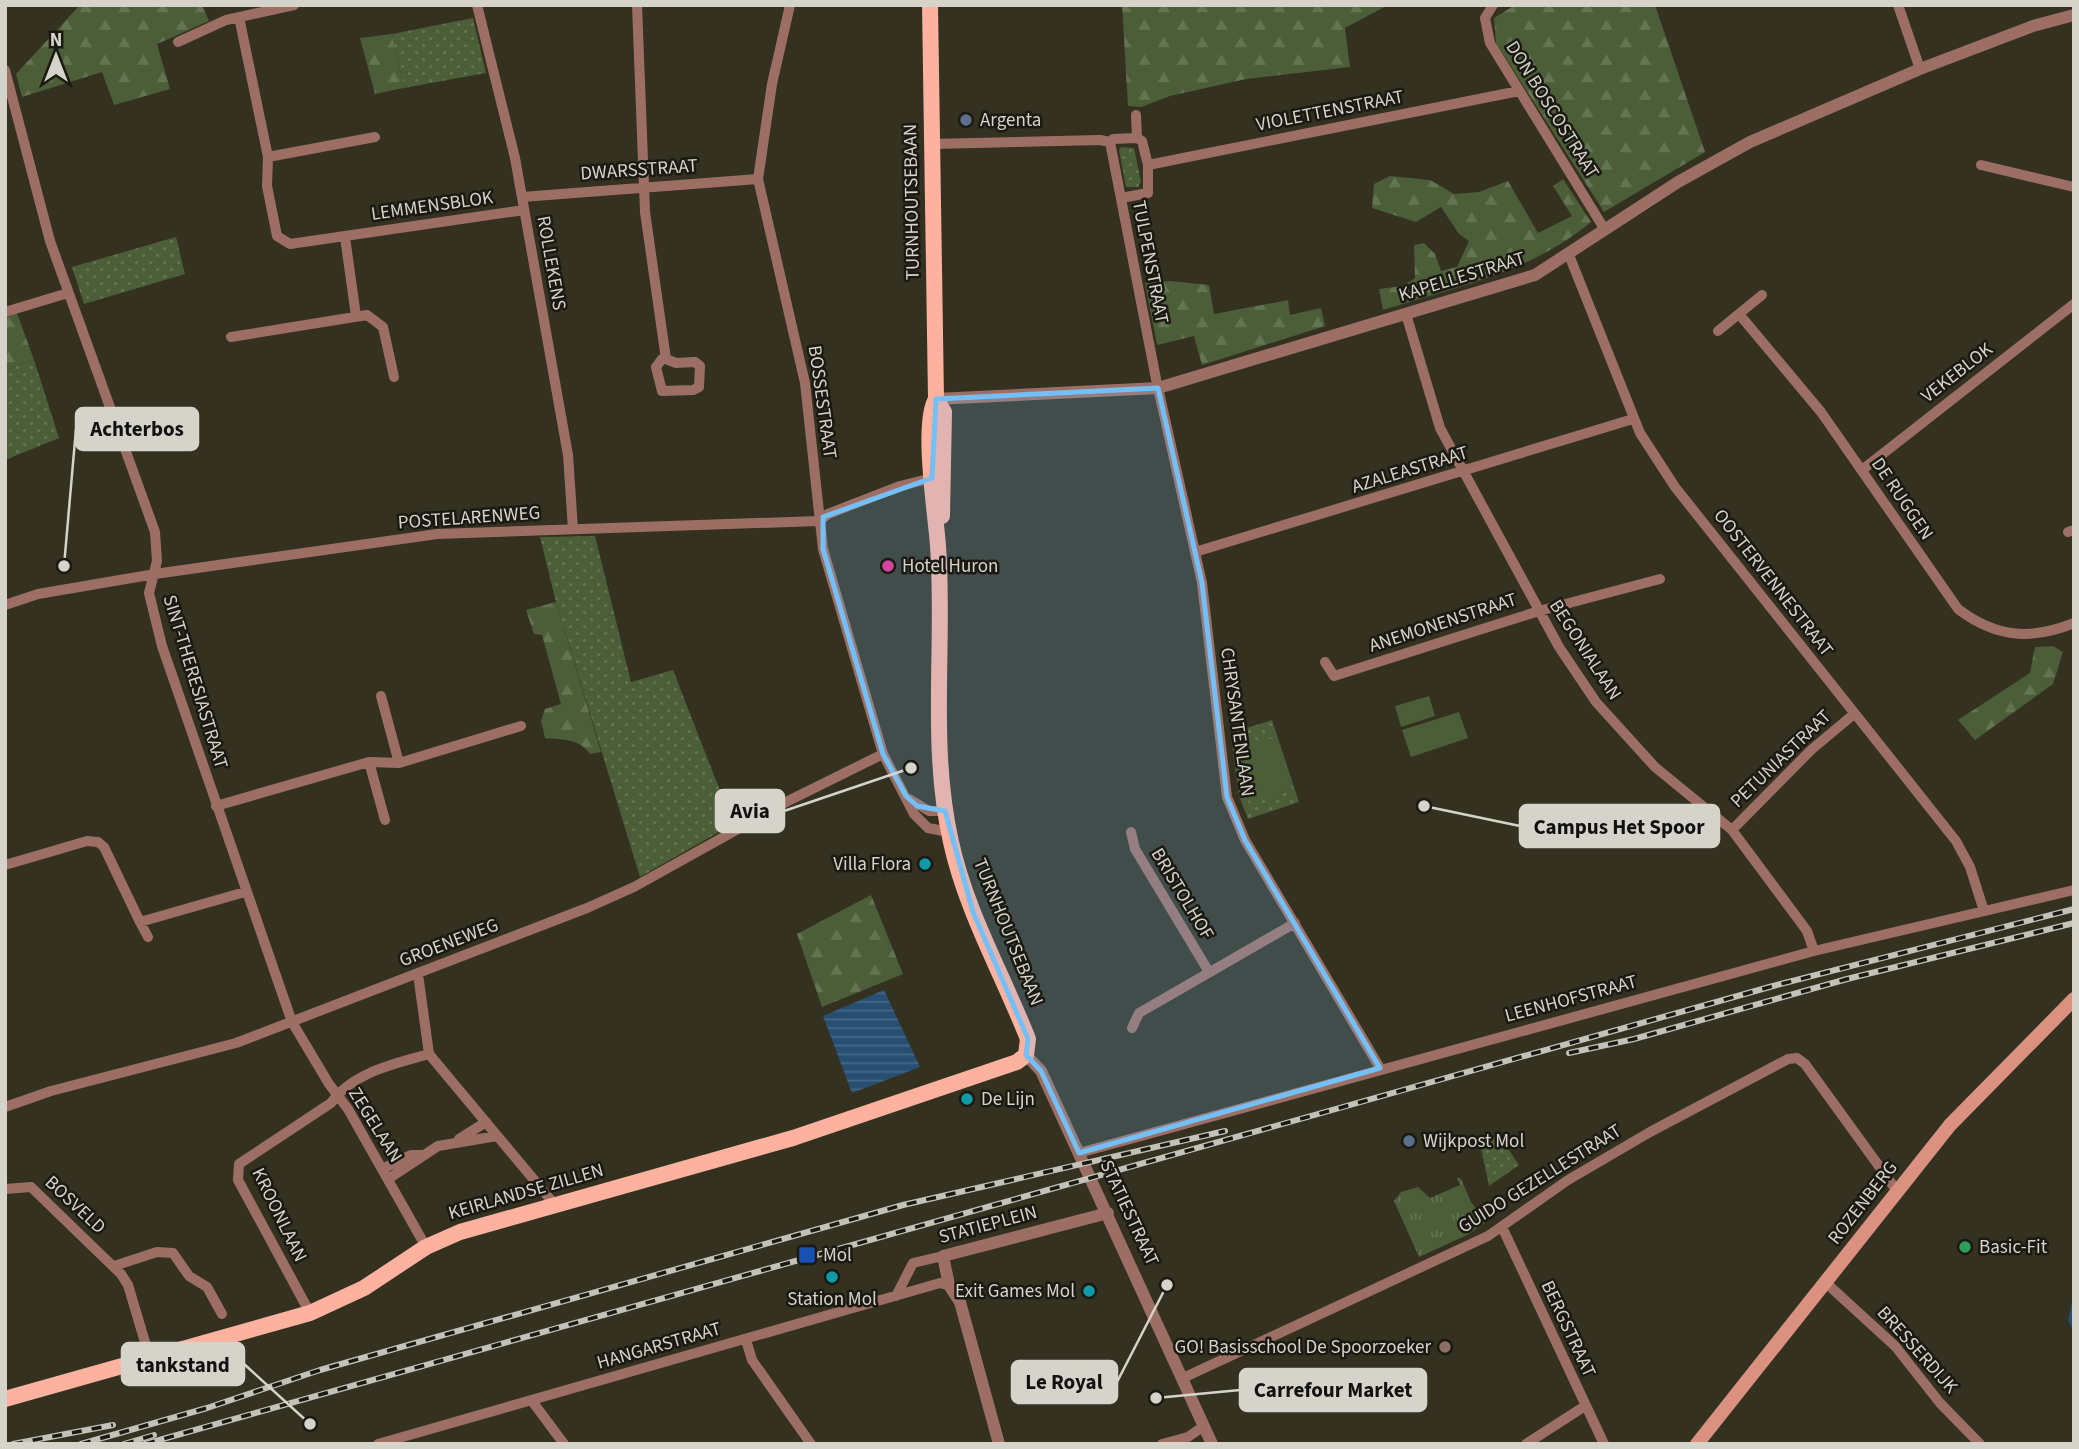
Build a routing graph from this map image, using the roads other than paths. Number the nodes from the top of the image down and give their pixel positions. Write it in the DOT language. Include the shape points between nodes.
graph roads {
  1 [pos="294,5"];
  2 [pos="477,5"];
  3 [pos="637,5"];
  4 [pos="790,5"];
  5 [pos="930,5"];
  6 [pos="1493,5"];
  7 [pos="1898,5"];
  8 [pos="2074,15"];
  9 [pos="240,17"];
  10 [pos="178,42"];
  11 [pos="1920,69"];
  12 [pos="5,70"];
  13 [pos="1519,90"];
  14 [pos="1136,115"];
  15 [pos="375,138"];
  16 [pos="1137,138"];
  17 [pos="1110,142"];
  18 [pos="932,144"];
  19 [pos="268,157"];
  20 [pos="1981,165"];
  21 [pos="1148,166"];
  22 [pos="758,179"];
  23 [pos="645,187"];
  24 [pos="2074,187"];
  25 [pos="522,197"];
  26 [pos="1121,198"];
  27 [pos="524,210"];
  28 [pos="1605,230"];
  29 [pos="345,237"];
  30 [pos="1569,255"];
  31 [pos="68,293"];
  32 [pos="1762,295"];
  33 [pos="2074,304"];
  34 [pos="5,312"];
  35 [pos="1406,314"];
  36 [pos="1739,314"];
  37 [pos="356,316"];
  38 [pos="1718,331"];
  39 [pos="231,337"];
  40 [pos="666,359"];
  41 [pos="394,377"];
  42 [pos="1158,388"];
  43 [pos="936,399"];
  44 [pos="1633,419"];
  45 [pos="1862,470"];
  46 [pos="1464,472"];
  47 [pos="932,478"];
  48 [pos="819,521"];
  49 [pos="573,530"];
  50 [pos="938,544"];
  51 [pos="1195,552"];
  52 [pos="155,574"];
  53 [pos="1660,579"];
  54 [pos="5,605"];
  55 [pos="1539,611"];
  56 [pos="2073,628"];
  57 [pos="1325,662"];
  58 [pos="381,696"];
  59 [pos="1854,714"];
  60 [pos="522,726"];
  61 [pos="883,754"];
  62 [pos="369,762"];
  63 [pos="398,763"];
  64 [pos="905,796"];
  65 [pos="216,806"];
  66 [pos="945,811"];
  67 [pos="385,820"];
  68 [pos="1732,830"];
  69 [pos="1130,831"];
  70 [pos="949,832"];
  71 [pos="5,865"];
  72 [pos="2074,890"];
  73 [pos="245,892"];
  74 [pos="1984,911"];
  75 [pos="140,922"];
  76 [pos="1295,923"];
  77 [pos="148,937"];
  78 [pos="1814,951"];
  79 [pos="1209,972"];
  80 [pos="418,974"];
  81 [pos="2074,999"];
  82 [pos="292,1022"];
  83 [pos="1132,1027"];
  84 [pos="429,1054"];
  85 [pos="1026,1055"];
  86 [pos="1380,1068"];
  87 [pos="337,1095"];
  88 [pos="5,1107"];
  89 [pos="486,1122"];
  90 [pos="497,1136"];
  91 [pos="454,1142"];
  92 [pos="1079,1153"];
  93 [pos="385,1174"];
  94 [pos="5,1189"];
  95 [pos="1896,1191"];
  96 [pos="555,1205"];
  97 [pos="1108,1213"];
  98 [pos="1502,1227"];
  99 [pos="426,1247"];
  100 [pos="943,1256"];
  101 [pos="114,1266"];
  102 [pos="1825,1282"];
  103 [pos="949,1284"];
  104 [pos="896,1296"];
  105 [pos="310,1313"];
  106 [pos="222,1314"];
  107 [pos="746,1340"];
  108 [pos="150,1359"];
  109 [pos="1183,1378"];
  110 [pos="5,1399"];
  111 [pos="532,1401"];
  112 [pos="1586,1406"];
  113 [pos="1205,1426"];
  114 [pos="378,1444"];
  115 [pos="564,1444"];
  116 [pos="811,1444"];
  117 [pos="999,1444"];
  118 [pos="1162,1444"];
  119 [pos="1212,1444"];
  120 [pos="1526,1444"];
  121 [pos="1604,1444"];
  122 [pos="1697,1444"];
  123 [pos="1980,1444"];
  1 -- 9 [label="street"];
  2 -- 25 [label="street, ROLLEKENS"];
  3 -- 23 [label="street"];
  4 -- 22 [label="street, BOSSESTRAAT"];
  5 -- 18 [label="main road, TURNHOUTSEBAAN"];
  6 -- 13 [label="street, DON BOSCOSTRAAT" via="1485,18 1490,43"];
  7 -- 11 [label="street"];
  8 -- 11 [label="street, KAPELLESTRAAT"];
  9 -- 10 [label="street"];
  9 -- 19 [label="street, LEMMENSBLOK"];
  11 -- 28 [label="street, KAPELLESTRAAT" via="1751,142"];
  12 -- 31 [label="street, SINT-THERESIASTRAAT" via="41,213"];
  13 -- 21 [label="street, VIOLETTENSTRAAT"];
  13 -- 28 [label="street, DON BOSCOSTRAAT"];
  14 -- 16 [label="street"];
  15 -- 19 [label="street"];
  16 -- 17 [label="street"];
  16 -- 21 [label="street" via="1142,141"];
  17 -- 18 [label="street"];
  17 -- 26 [label="street, TULPENSTRAAT"];
  18 -- 43 [label="main road, TURNHOUTSEBAAN"];
  19 -- 29 [label="street, LEMMENSBLOK" via="267,186 277,236 290,243"];
  20 -- 24 [label="street"];
  21 -- 26 [label="street" via="1148,193"];
  22 -- 23 [label="street, DWARSSTRAAT"];
  22 -- 48 [label="street, BOSSESTRAAT" via="805,383"];
  23 -- 25 [label="street, DWARSSTRAAT"];
  23 -- 40 [label="street"];
  25 -- 27 [label="street, ROLLEKENS"];
  26 -- 42 [label="street, TULPENSTRAAT"];
  27 -- 29 [label="street, LEMMENSBLOK"];
  27 -- 49 [label="street, ROLLEKENS" via="572,481"];
  28 -- 30 [label="street, KAPELLESTRAAT"];
  29 -- 37 [label="street"];
  30 -- 35 [label="street, KAPELLESTRAAT" via="1535,275"];
  30 -- 44 [label="street, OOSTERVENNESTRAAT"];
  31 -- 34 [label="street"];
  31 -- 52 [label="street, SINT-THERESIASTRAAT" via="155,532"];
  32 -- 36 [label="street"];
  33 -- 45 [label="street, VEKEBLOK"];
  35 -- 42 [label="street, KAPELLESTRAAT"];
  35 -- 46 [label="street, BEGONIALAAN" via="1433,407"];
  36 -- 38 [label="street"];
  36 -- 45 [label="street, DE RUGGEN" via="1821,412"];
  37 -- 39 [label="street"];
  37 -- 41 [label="street" via="367,315 383,327"];
  40 -- 40 [label="street" via="656,367 662,391 699,387 700,366"];
  42 -- 43 [label="street, KAPELLESTRAAT"];
  42 -- 51 [label="street, CHRYSANTENLAAN"];
  43 -- 47 [label="main road, TURNHOUTSEBAAN" via="931,414"];
  43 -- 50 [label="main road, TURNHOUTSEBAAN" via="944,412 944,490"];
  44 -- 46 [label="street, AZALEASTRAAT"];
  44 -- 59 [label="street, OOSTERVENNESTRAAT" via="1675,487"];
  45 -- 56 [label="street, DE RUGGEN" via="1958,609 1978,624 2010,635"];
  46 -- 51 [label="street, AZALEASTRAAT"];
  46 -- 55 [label="street, BEGONIALAAN"];
  47 -- 48 [label="street, POSTELARENWEG" via="900,486"];
  47 -- 50 [label="main road, TURNHOUTSEBAAN"];
  48 -- 49 [label="street, POSTELARENWEG"];
  48 -- 61 [label="street, BOSSESTRAAT" via="823,549"];
  49 -- 52 [label="street, POSTELARENWEG" via="437,534"];
  50 -- 66 [label="main road, TURNHOUTSEBAAN"];
  51 -- 76 [label="street, CHRYSANTENLAAN" via="1227,797 1245,839"];
  52 -- 54 [label="street, POSTELARENWEG" via="38,594"];
  52 -- 65 [label="street, SINT-THERESIASTRAAT" via="149,593 162,646"];
  53 -- 55 [label="street, ANEMONENSTRAAT"];
  55 -- 57 [label="street, ANEMONENSTRAAT" via="1334,676"];
  55 -- 68 [label="street, BEGONIALAAN" via="1582,683 1612,722 1655,767"];
  58 -- 63 [label="street"];
  59 -- 68 [label="street, PETUNIASTRAAT" via="1811,750"];
  59 -- 74 [label="street, OOSTERVENNESTRAAT" via="1960,848"];
  60 -- 63 [label="street"];
  61 -- 64 [label="street, BOSSESTRAAT"];
  61 -- 80 [label="street, GROENEWEG" via="610,898"];
  62 -- 63 [label="street"];
  62 -- 65 [label="street"];
  62 -- 67 [label="street"];
  64 -- 66 [label="street" via="917,806"];
  64 -- 70 [label="street, BOSSESTRAAT" via="928,828"];
  65 -- 73 [label="street, SINT-THERESIASTRAAT"];
  66 -- 70 [label="main road, TURNHOUTSEBAAN"];
  68 -- 78 [label="street, BEGONIALAAN" via="1807,931"];
  69 -- 79 [label="street, BRISTOLHOF" via="1135,849"];
  70 -- 85 [label="main road, TURNHOUTSEBAAN" via="973,912 1028,1039"];
  71 -- 75 [label="street" via="87,841 98,842"];
  72 -- 74 [label="street, LEENHOFSTRAAT"];
  73 -- 75 [label="street"];
  73 -- 82 [label="street, SINT-THERESIASTRAAT"];
  74 -- 78 [label="street, LEENHOFSTRAAT"];
  75 -- 77 [label="street"];
  76 -- 79 [label="street"];
  76 -- 86 [label="street, CHRYSANTENLAAN"];
  78 -- 86 [label="street, LEENHOFSTRAAT"];
  79 -- 83 [label="street" via="1139,1013"];
  80 -- 82 [label="street, GROENEWEG"];
  80 -- 84 [label="street"];
  81 -- 95 [label="main road, ROZENBERG" via="1950,1125"];
  82 -- 87 [label="street, ZEGELAAN"];
  82 -- 88 [label="street, GROENEWEG" via="236,1043"];
  84 -- 87 [label="street" via="370,1073"];
  84 -- 89 [label="street"];
  85 -- 92 [label="street, TURNHOUTSEBAAN" via="1041,1071"];
  85 -- 96 [label="main road, KEIRLANDSE ZILLEN" via="1017,1062 818,1130"];
  86 -- 92 [label="street, LEENHOFSTRAAT"];
  87 -- 93 [label="street, ZEGELAAN"];
  87 -- 105 [label="street, KROONLAAN" via="244,1158 237,1168 238,1180"];
  89 -- 90 [label="street"];
  89 -- 91 [label="street"];
  90 -- 91 [label="street"];
  90 -- 96 [label="street"];
  91 -- 93 [label="street" via="411,1156"];
  92 -- 97 [label="street, STATIESTRAAT"];
  93 -- 99 [label="street, ZEGELAAN"];
  94 -- 101 [label="street, BOSVELD" via="31,1186"];
  95 -- 98 [label="street, GUIDO GEZELLESTRAAT" via="1797,1058 1650,1132 1539,1198"];
  95 -- 102 [label="main road, ROZENBERG"];
  96 -- 99 [label="main road, KEIRLANDSE ZILLEN" via="460,1231"];
  97 -- 100 [label="street, STATIEPLEIN"];
  97 -- 109 [label="street, STATIESTRAAT"];
  98 -- 109 [label="street, GUIDO GEZELLESTRAAT"];
  98 -- 112 [label="street, BERGSTRAAT"];
  99 -- 105 [label="main road, KEIRLANDSE ZILLEN" via="364,1288"];
  100 -- 103 [label="street"];
  100 -- 104 [label="street, STATIEPLEIN" via="913,1263"];
  101 -- 106 [label="street" via="157,1252 173,1253 189,1276 207,1287"];
  101 -- 108 [label="street, BOSVELD" via="128,1285"];
  102 -- 122 [label="main road, ROZENBERG"];
  102 -- 123 [label="street, BRESSERDIJK" via="1895,1346"];
  103 -- 104 [label="street, HANGARSTRAAT"];
  103 -- 117 [label="street" via="960,1302"];
  104 -- 107 [label="street, HANGARSTRAAT"];
  105 -- 108 [label="main road, KEIRLANDSE ZILLEN"];
  107 -- 111 [label="street, HANGARSTRAAT"];
  107 -- 116 [label="street" via="752,1360"];
  108 -- 110 [label="main road, KEIRLANDSE ZILLEN"];
  109 -- 113 [label="street, STATIESTRAAT"];
  111 -- 114 [label="street, HANGARSTRAAT"];
  111 -- 115 [label="street"];
  112 -- 120 [label="street"];
  112 -- 121 [label="street, BERGSTRAAT"];
  113 -- 118 [label="street" via="1188,1437"];
  113 -- 119 [label="street, STATIESTRAAT"];
}
